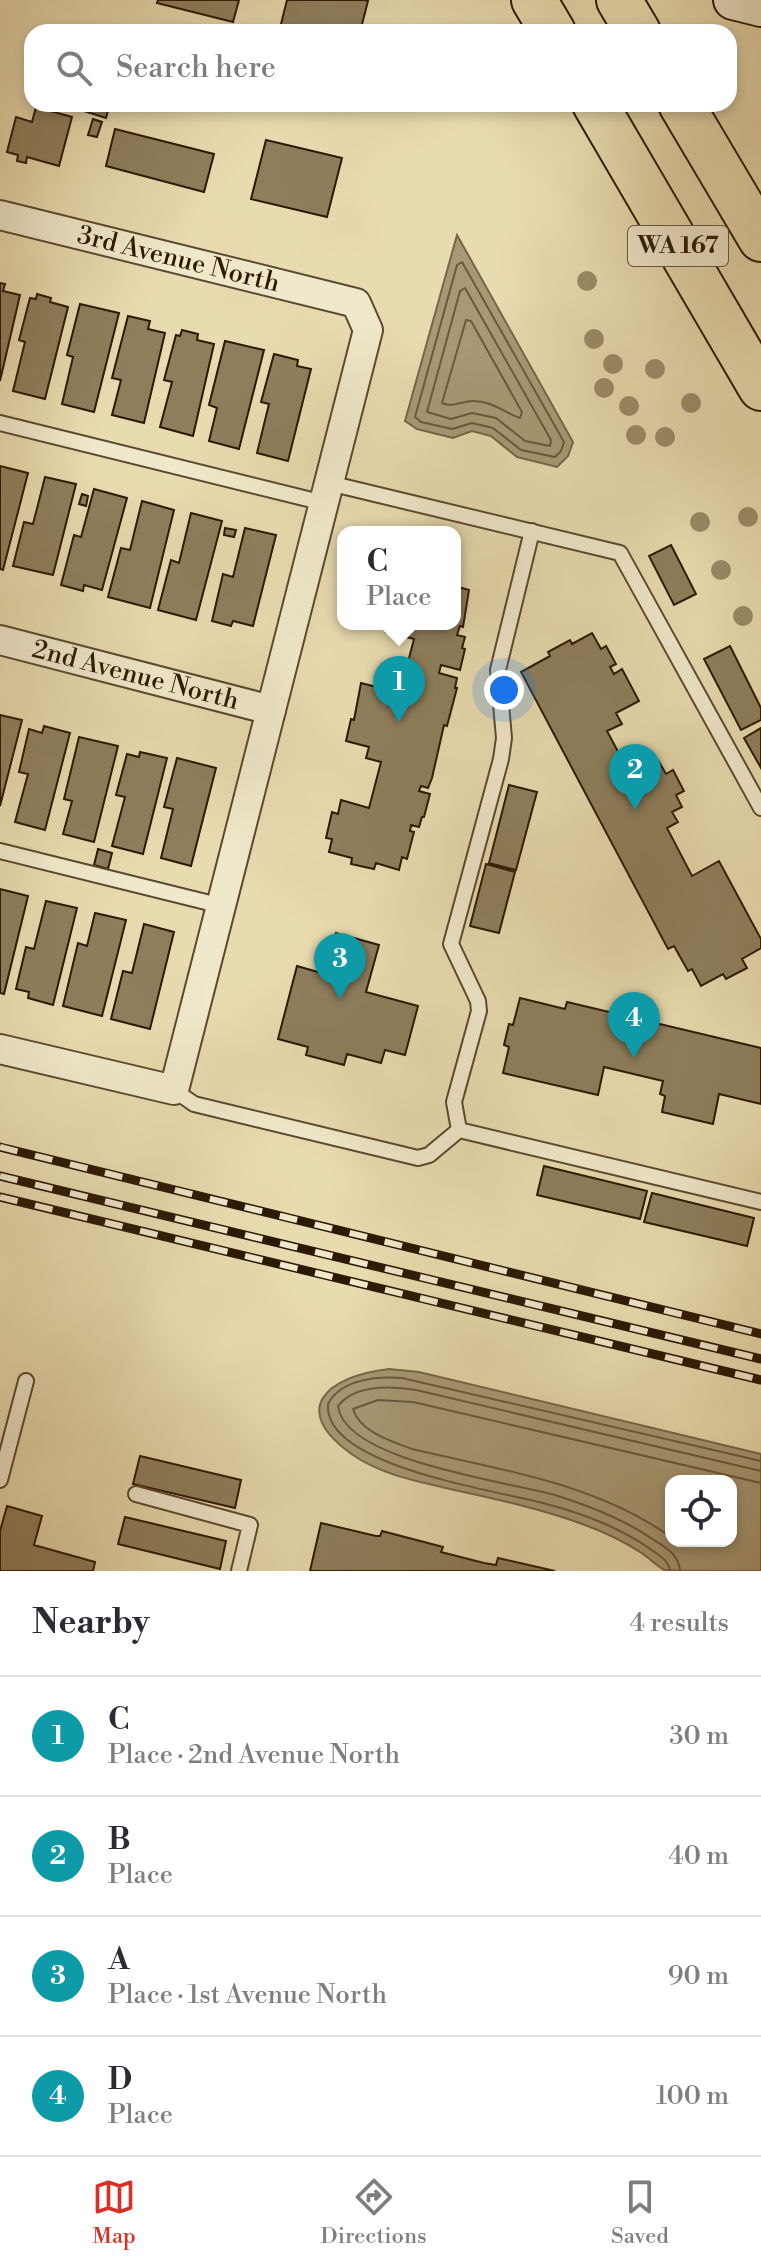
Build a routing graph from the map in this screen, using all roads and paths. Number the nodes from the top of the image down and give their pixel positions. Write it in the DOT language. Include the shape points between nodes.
graph roads {
  1 [pos="534,0"];
  2 [pos="619,0"];
  3 [pos="733,0"];
  4 [pos="761,7"];
  5 [pos="548,24"];
  6 [pos="633,24"];
  7 [pos="600,112"];
  8 [pos="686,112"];
  9 [pos="0,215"];
  10 [pos="761,239"];
  11 [pos="761,388"];
  12 [pos="0,423"];
  13 [pos="327,493"];
  14 [pos="532,531"];
  15 [pos="0,640"];
  16 [pos="271,710"];
  17 [pos="761,808"];
  18 [pos="0,851"];
  19 [pos="222,906"];
  20 [pos="0,1049"];
  21 [pos="174,1090"];
  22 [pos="459,1130"];
  23 [pos="761,1202"];
  24 [pos="26,1381"];
  25 [pos="0,1480"];
  26 [pos="136,1494"];
  27 [pos="239,1571"];
  1 -- 5 [label="highway"];
  2 -- 6 [label="highway"];
  3 -- 4 [label="street"];
  7 -- 11 [label="highway, WA 167"];
  8 -- 10 [label="highway, WA 167"];
  9 -- 13 [label="street, 3rd Avenue North" via="356,303 368,330"];
  12 -- 13 [label="lane"];
  13 -- 14 [label="lane"];
  13 -- 16 [label="street"];
  14 -- 17 [label="lane" via="620,553"];
  14 -- 22 [label="lane" via="498,670 501,759 451,944 479,1011 454,1102"];
  15 -- 16 [label="street, 2nd Avenue North"];
  16 -- 19 [label="street"];
  18 -- 19 [label="lane"];
  19 -- 21 [label="street"];
  20 -- 21 [label="street"];
  21 -- 22 [label="lane" via="194,1104 418,1158"];
  22 -- 23 [label="lane"];
  24 -- 25 [label="lane"];
  26 -- 27 [label="lane" via="250,1525"];
}
